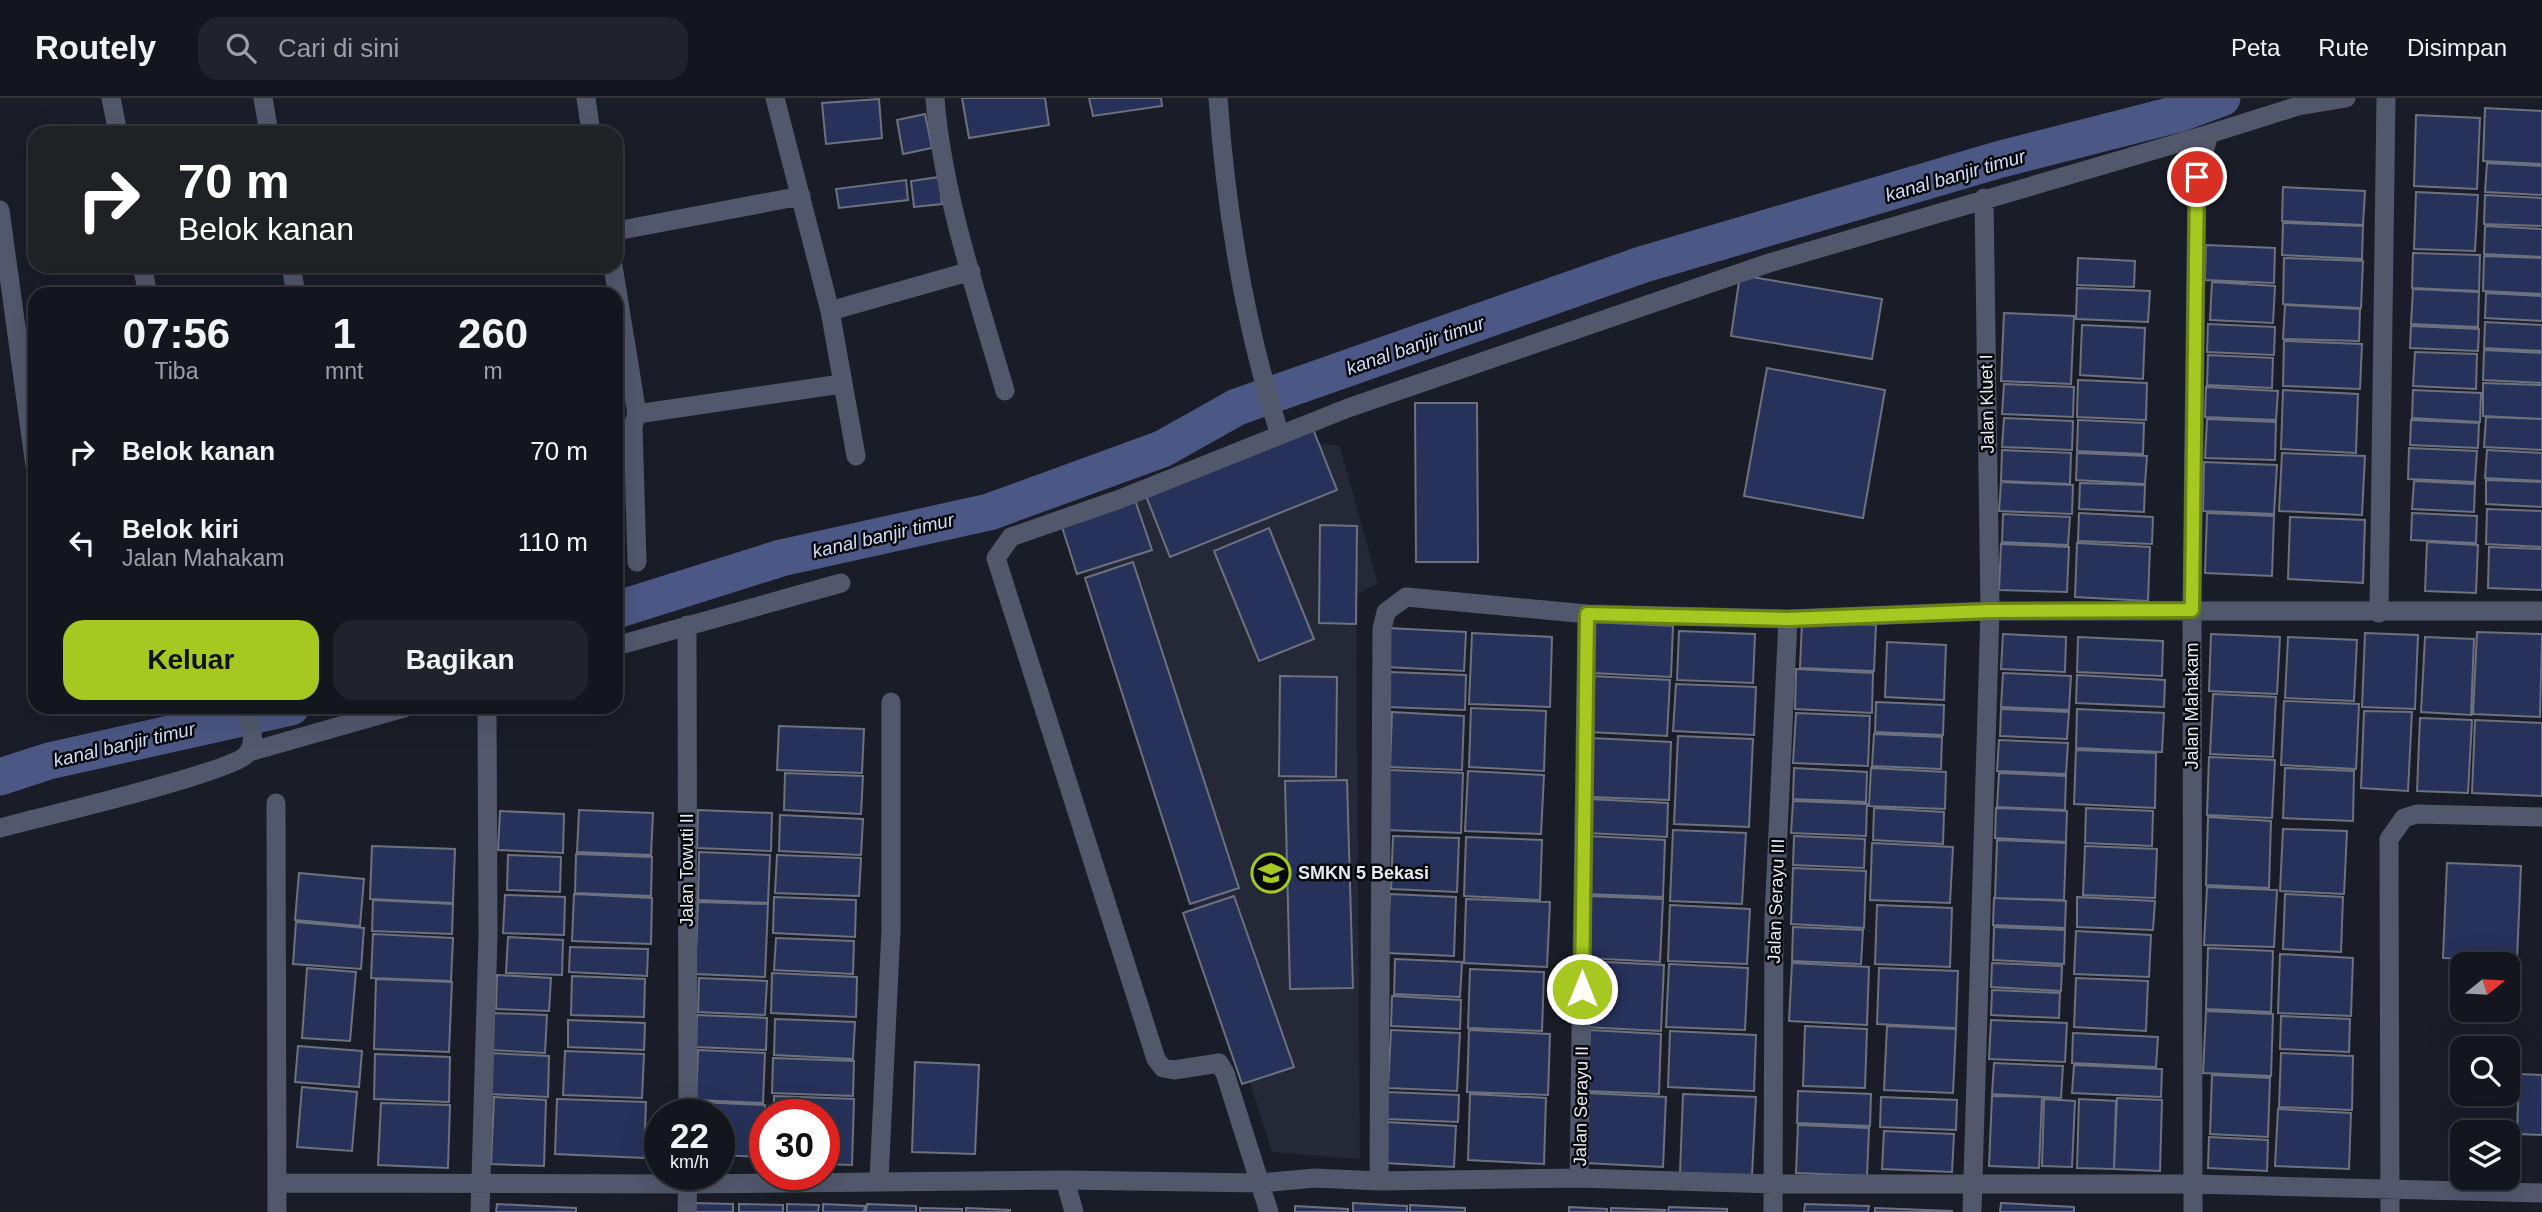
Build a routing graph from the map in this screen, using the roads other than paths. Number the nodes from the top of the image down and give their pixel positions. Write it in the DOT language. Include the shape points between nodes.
graph roads {
  1 [pos="111,98"];
  2 [pos="263,98"];
  3 [pos="586,98"];
  4 [pos="775,98"];
  5 [pos="935,98"];
  6 [pos="1218,98"];
  7 [pos="2346,98"];
  8 [pos="2386,98"];
  9 [pos="117,126"];
  10 [pos="268,126"];
  11 [pos="590,126"];
  12 [pos="2209,134"];
  13 [pos="801,197"];
  14 [pos="1984,198"];
  15 [pos="0,210"];
  16 [pos="623,230"];
  17 [pos="971,271"];
  18 [pos="830,311"];
  19 [pos="623,328"];
  20 [pos="841,384"];
  21 [pos="1005,390"];
  22 [pos="637,414"];
  23 [pos="28,415"];
  24 [pos="1280,435"];
  25 [pos="856,456"];
  26 [pos="637,562"];
  27 [pos="841,583"];
  28 [pos="2192,610"];
  29 [pos="1990,611"];
  30 [pos="2542,611"];
  31 [pos="2379,612"];
  32 [pos="1587,614"];
  33 [pos="1788,619"];
  34 [pos="687,625"];
  35 [pos="623,644"];
  36 [pos="891,702"];
  37 [pos="245,714"];
  38 [pos="379,714"];
  39 [pos="487,714"];
  40 [pos="252,746"];
  41 [pos="276,803"];
  42 [pos="2542,817"];
  43 [pos="0,828"];
  44 [pos="688,1099"];
  45 [pos="1579,1178"];
  46 [pos="735,1179"];
  47 [pos="644,1180"];
  48 [pos="1065,1180"];
  49 [pos="879,1181"];
  50 [pos="1379,1181"];
  51 [pos="276,1183"];
  52 [pos="480,1183"];
  53 [pos="1260,1183"];
  54 [pos="1773,1184"];
  55 [pos="2193,1184"];
  56 [pos="1972,1185"];
  57 [pos="2390,1189"];
  58 [pos="688,1190"];
  59 [pos="2542,1194"];
  60 [pos="277,1212"];
  61 [pos="480,1212"];
  62 [pos="687,1212"];
  63 [pos="1074,1212"];
  64 [pos="1269,1212"];
  65 [pos="1773,1212"];
  66 [pos="1972,1212"];
  67 [pos="2193,1212"];
  68 [pos="2390,1212"];
  1 -- 9 [label="street"];
  2 -- 10 [label="street"];
  3 -- 11 [label="street"];
  4 -- 13 [label="street"];
  5 -- 17 [label="street" via="938,132"];
  6 -- 24 [label="street" via="1224,185"];
  7 -- 12 [label="street" via="2285,110"];
  8 -- 31 [label="street"];
  12 -- 14 [label="street"];
  12 -- 28 [label="street, Jalan Mahakam" via="2197,177"];
  13 -- 16 [label="street"];
  13 -- 18 [label="street"];
  14 -- 24 [label="street" via="1769,262"];
  14 -- 29 [label="street, Jalan Kluet I"];
  15 -- 23 [label="street"];
  17 -- 18 [label="street"];
  17 -- 21 [label="street"];
  18 -- 20 [label="street"];
  19 -- 22 [label="street"];
  20 -- 22 [label="street"];
  20 -- 25 [label="street"];
  22 -- 26 [label="street" via="633,426"];
  24 -- 53 [label="street" via="1011,537 996,558 1156,1059 1163,1068 1174,1070 1219,1063"];
  27 -- 34 [label="street"];
  28 -- 29 [label="street"];
  28 -- 31 [label="street"];
  28 -- 55 [label="street, Jalan Mahakam"];
  29 -- 33 [label="street"];
  29 -- 56 [label="street, Jalan Kluet I"];
  30 -- 31 [label="street"];
  32 -- 33 [label="street"];
  32 -- 45 [label="street, Jalan Serayu II"];
  32 -- 50 [label="street" via="1406,597 1386,612 1382,629"];
  33 -- 54 [label="street, Jalan Serayu III" via="1773,917"];
  34 -- 35 [label="street"];
  34 -- 44 [label="street, Jalan Towuti II"];
  36 -- 49 [label="street" via="891,929"];
  37 -- 40 [label="street"];
  38 -- 40 [label="street"];
  39 -- 52 [label="street" via="488,936"];
  40 -- 43 [label="street" via="242,759 197,775"];
  41 -- 51 [label="street"];
  42 -- 57 [label="street" via="2417,814 2404,818 2389,839"];
  45 -- 50 [label="street"];
  45 -- 54 [label="street"];
  46 -- 49 [label="street"];
  47 -- 52 [label="street"];
  48 -- 49 [label="street"];
  48 -- 53 [label="street"];
  48 -- 63 [label="street"];
  50 -- 53 [label="street" via="1315,1178"];
  51 -- 52 [label="street"];
  51 -- 60 [label="street"];
  52 -- 61 [label="street"];
  53 -- 64 [label="street"];
  54 -- 56 [label="street"];
  54 -- 65 [label="street, Jalan Serayu III"];
  55 -- 56 [label="street"];
  55 -- 57 [label="street"];
  55 -- 67 [label="street, Jalan Mahakam"];
  56 -- 66 [label="street, Jalan Kluet I"];
  57 -- 59 [label="street"];
  57 -- 68 [label="street"];
  58 -- 62 [label="street"];
}
